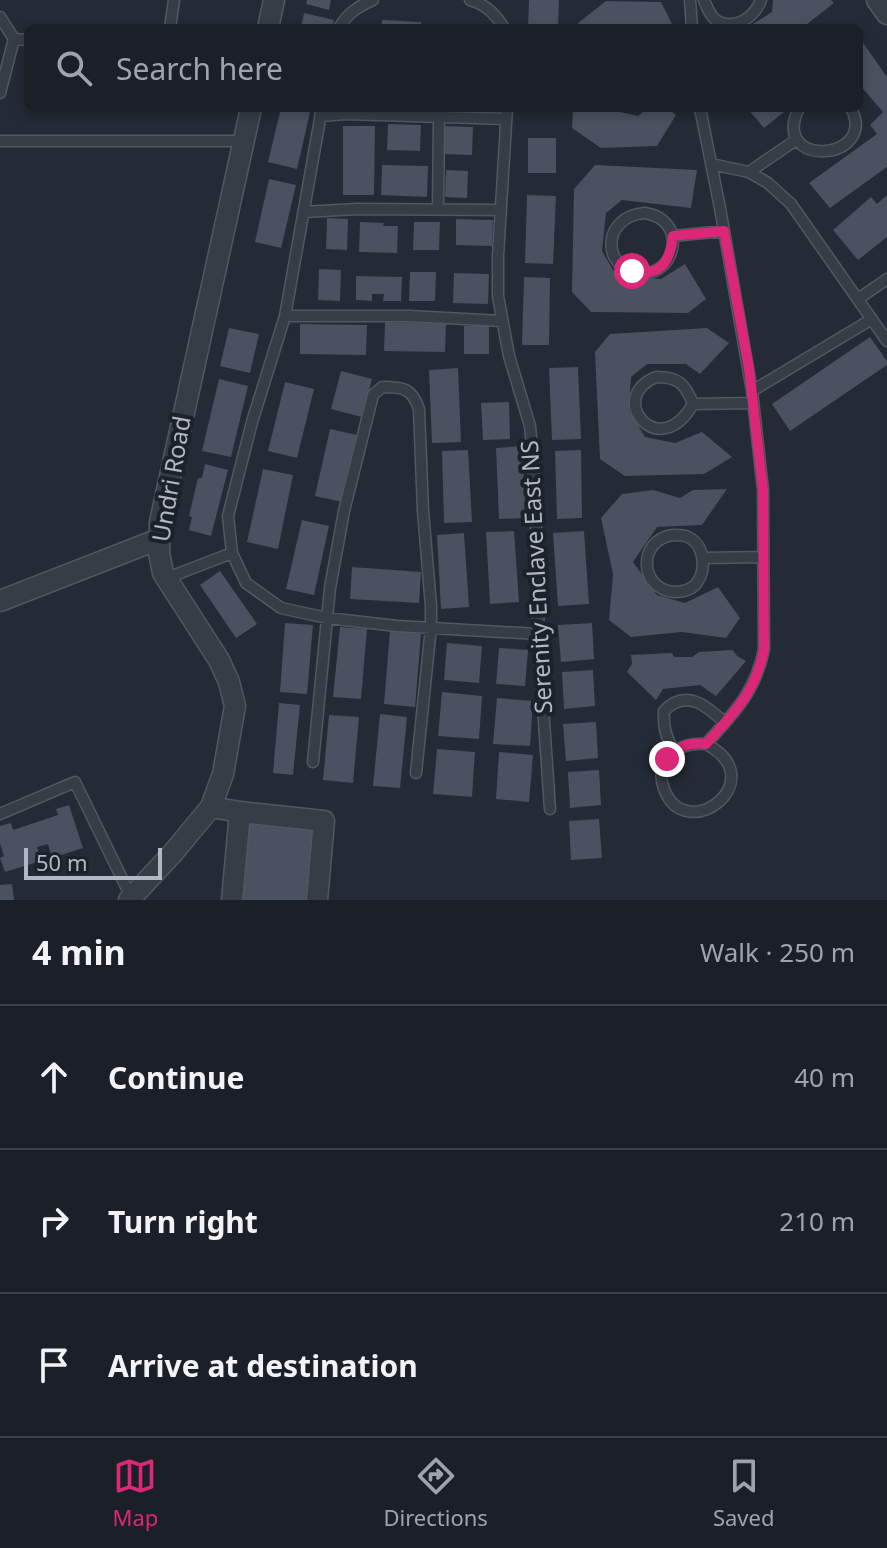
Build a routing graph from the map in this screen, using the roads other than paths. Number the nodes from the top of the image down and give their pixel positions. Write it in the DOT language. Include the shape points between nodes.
graph roads {
  1 [pos="174,0"];
  2 [pos="274,0"];
  3 [pos="351,0"];
  4 [pos="373,0"];
  5 [pos="470,0"];
  6 [pos="690,0"];
  7 [pos="704,0"];
  8 [pos="761,0"];
  9 [pos="877,0"];
  10 [pos="348,14"];
  11 [pos="887,14"];
  12 [pos="0,17"];
  13 [pos="171,24"];
  14 [pos="269,24"];
  15 [pos="342,24"];
  16 [pos="501,24"];
  17 [pos="692,24"];
  18 [pos="14,39"];
  19 [pos="24,40"];
  20 [pos="0,93"];
  21 [pos="250,112"];
  22 [pos="321,112"];
  23 [pos="701,112"];
  24 [pos="797,112"];
  25 [pos="853,112"];
  26 [pos="506,114"];
  27 [pos="439,117"];
  28 [pos="796,140"];
  29 [pos="0,141"];
  30 [pos="244,141"];
  31 [pos="711,164"];
  32 [pos="749,172"];
  33 [pos="438,209"];
  34 [pos="501,210"];
  35 [pos="304,212"];
  36 [pos="724,231"];
  37 [pos="673,236"];
  38 [pos="887,279"];
  39 [pos="858,299"];
  40 [pos="285,316"];
  41 [pos="872,319"];
  42 [pos="502,321"];
  43 [pos="887,341"];
  44 [pos="752,397"];
  45 [pos="693,404"];
  46 [pos="159,539"];
  47 [pos="232,553"];
  48 [pos="763,557"];
  49 [pos="703,558"];
  50 [pos="167,578"];
  51 [pos="0,601"];
  52 [pos="327,618"];
  53 [pos="431,627"];
  54 [pos="538,634"];
  55 [pos="725,723"];
  56 [pos="706,744"];
  57 [pos="674,751"];
  58 [pos="313,762"];
  59 [pos="416,773"];
  60 [pos="211,807"];
  61 [pos="550,809"];
  62 [pos="240,812"];
  63 [pos="0,814"];
  64 [pos="130,899"];
  65 [pos="232,900"];
  66 [pos="317,900"];
  1 -- 13 [label="lane"];
  2 -- 14 [label="street"];
  3 -- 10 [label="lane"];
  4 -- 10 [label="lane"];
  5 -- 16 [label="lane" via="481,3"];
  6 -- 17 [label="lane"];
  7 -- 8 [label="lane" via="712,16 730,24 750,17"];
  9 -- 11 [label="street"];
  10 -- 15 [label="lane"];
  12 -- 18 [label="lane"];
  18 -- 19 [label="lane"];
  18 -- 20 [label="lane"];
  21 -- 30 [label="street, Undri Road"];
  22 -- 27 [label="lane"];
  22 -- 35 [label="lane"];
  23 -- 31 [label="lane"];
  24 -- 28 [label="lane"];
  25 -- 28 [label="lane" via="853,136 836,150 812,150"];
  26 -- 27 [label="lane"];
  26 -- 34 [label="lane, Serenity Enclave East NS"];
  27 -- 33 [label="lane"];
  28 -- 32 [label="lane"];
  29 -- 30 [label="lane"];
  30 -- 46 [label="street, Undri Road"];
  31 -- 32 [label="lane"];
  31 -- 36 [label="lane"];
  32 -- 39 [label="lane" via="791,204"];
  33 -- 34 [label="lane"];
  33 -- 35 [label="lane"];
  34 -- 42 [label="lane, Serenity Enclave East NS"];
  35 -- 40 [label="lane"];
  36 -- 37 [label="lane"];
  36 -- 44 [label="lane"];
  37 -- 37 [label="lane" via="671,253 651,273 621,267 612,248 615,229 635,214 662,219"];
  38 -- 39 [label="lane"];
  39 -- 41 [label="lane"];
  40 -- 42 [label="lane"];
  40 -- 47 [label="lane" via="228,516"];
  41 -- 43 [label="lane"];
  41 -- 44 [label="lane"];
  42 -- 54 [label="lane, Serenity Enclave East NS" via="530,426"];
  44 -- 45 [label="lane"];
  44 -- 48 [label="lane" via="763,490"];
  45 -- 45 [label="lane" via="687,389 667,377 645,381 635,400 643,423 662,428 681,421"];
  46 -- 50 [label="street, Undri Road"];
  46 -- 51 [label="street"];
  47 -- 50 [label="lane"];
  47 -- 52 [label="lane" via="246,583 281,608"];
  48 -- 49 [label="lane"];
  48 -- 55 [label="lane" via="760,669"];
  49 -- 49 [label="lane" via="687,536 663,536 654,542 646,564 657,586 680,592 698,581"];
  50 -- 60 [label="street, Undri Road" via="219,660 235,706 223,774"];
  52 -- 53 [label="lane"];
  52 -- 53 [label="lane" via="344,511 373,395 382,387 398,387 415,396 419,409"];
  52 -- 58 [label="lane"];
  53 -- 54 [label="lane"];
  53 -- 59 [label="lane"];
  54 -- 61 [label="lane, Serenity Enclave East NS"];
  55 -- 56 [label="lane"];
  55 -- 57 [label="lane" via="702,703 671,704 663,722"];
  56 -- 57 [label="lane"];
  56 -- 57 [label="lane" via="725,758 731,780 722,801 701,811 678,807 664,790 663,769"];
  60 -- 62 [label="street"];
  60 -- 64 [label="street, Undri Road"];
  62 -- 65 [label="street"];
  62 -- 66 [label="street" via="324,821"];
  63 -- 64 [label="lane" via="75,782"];
}
